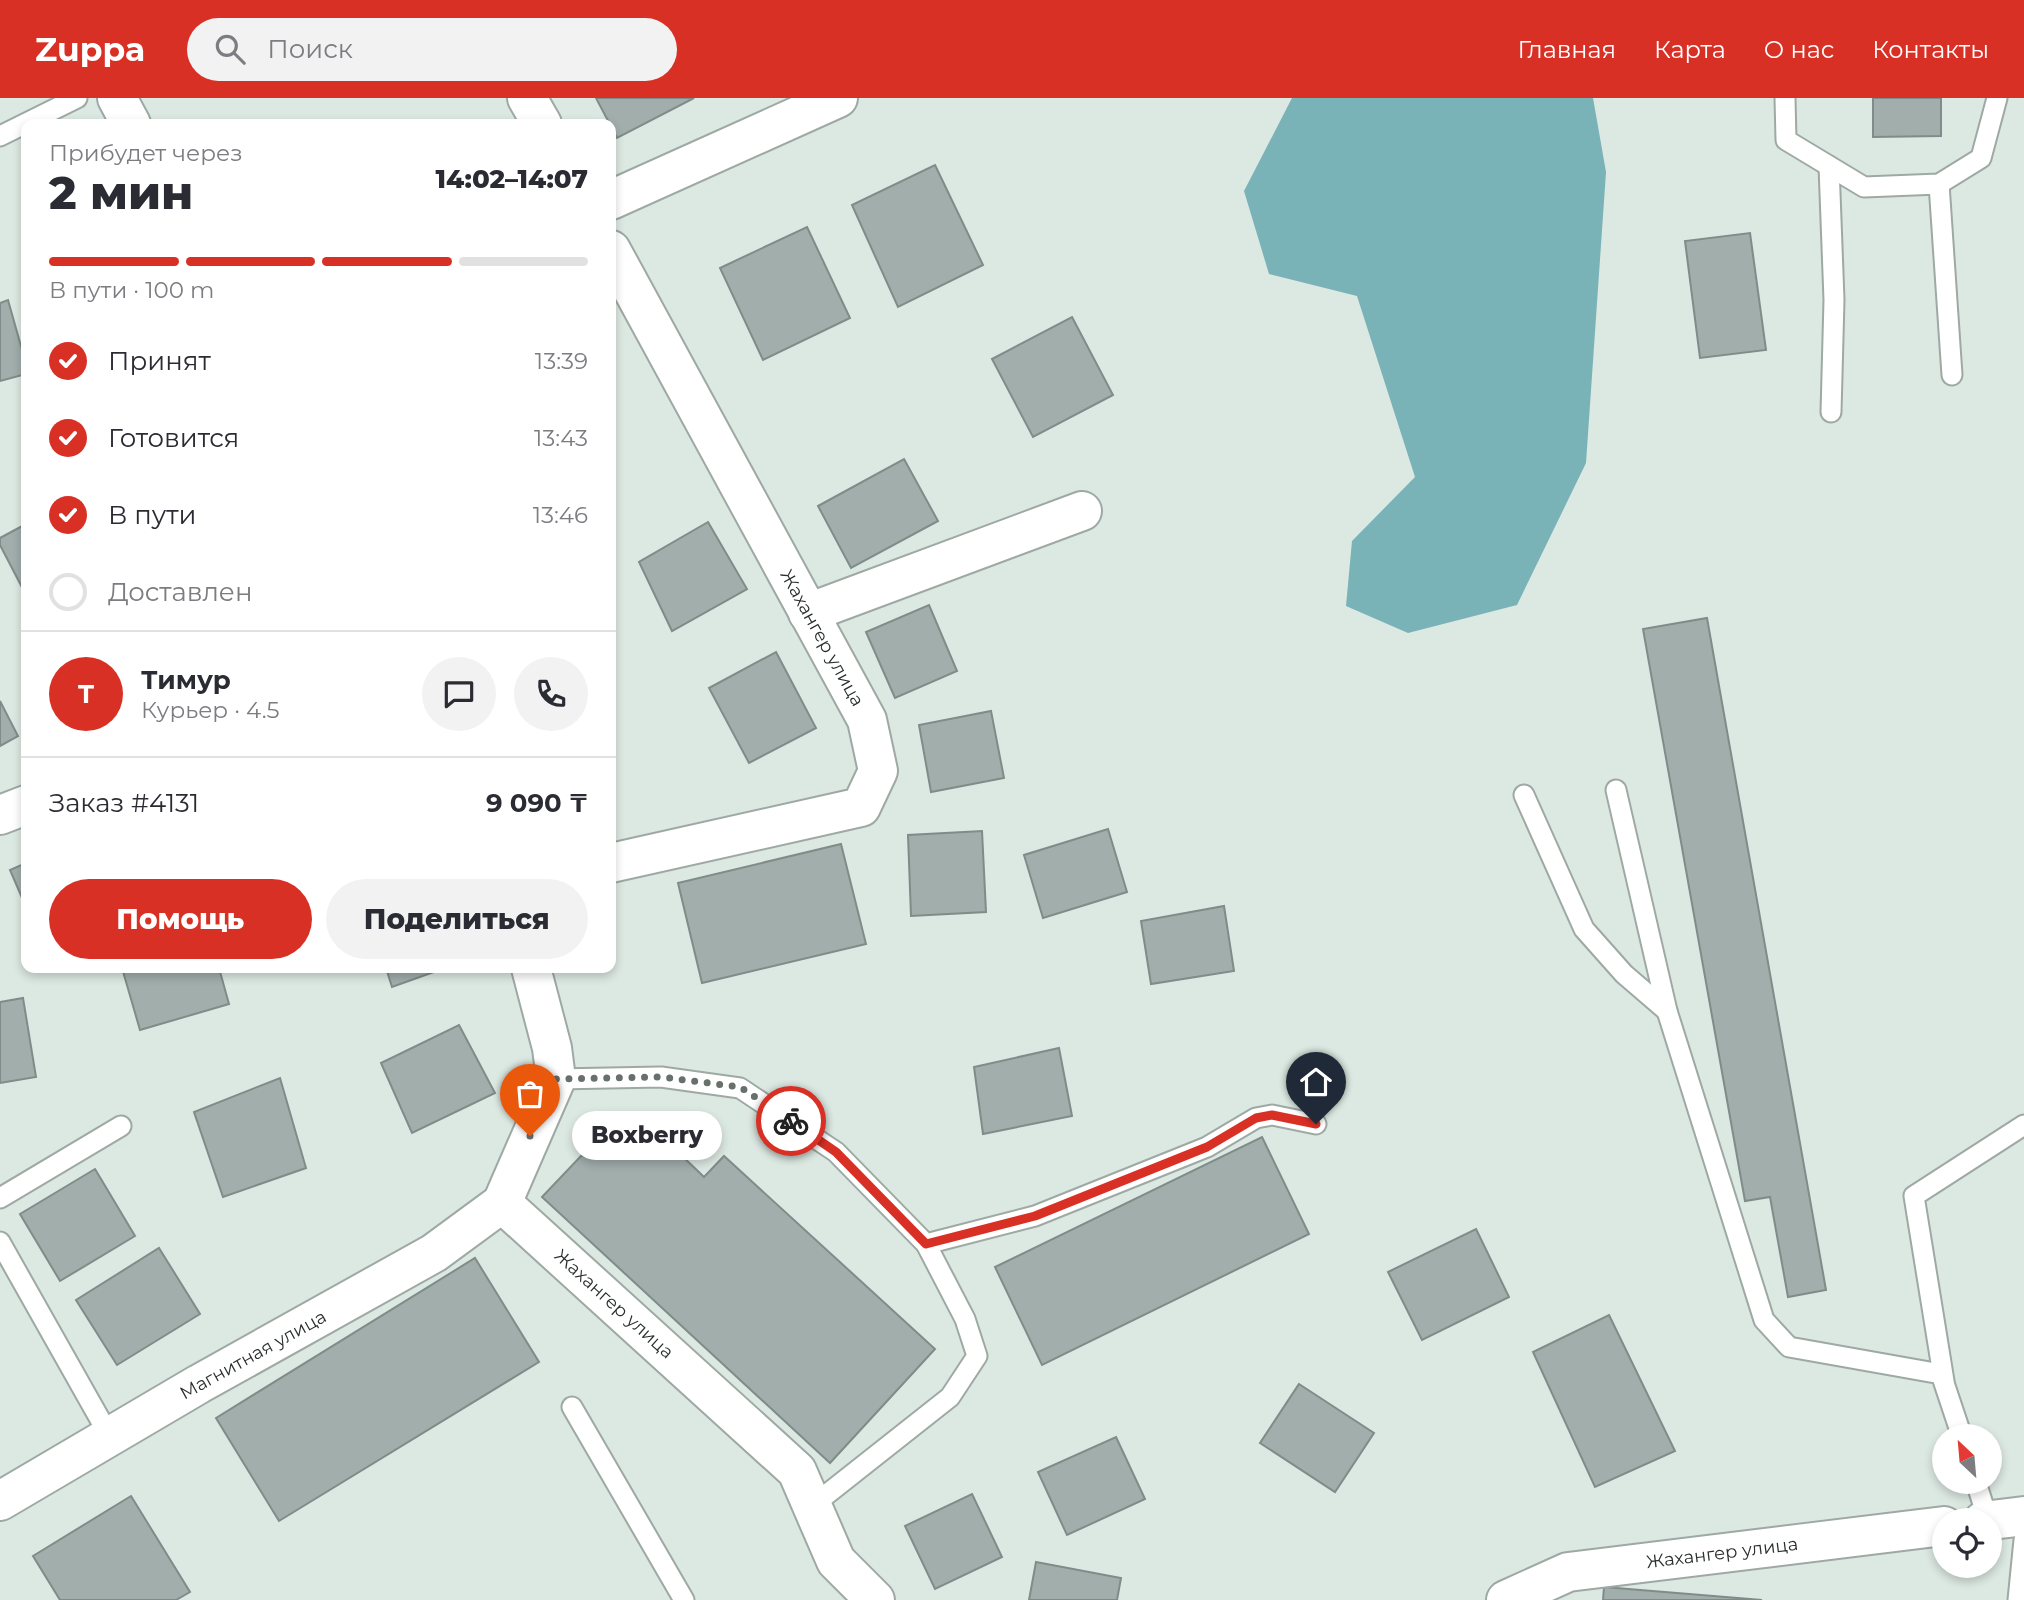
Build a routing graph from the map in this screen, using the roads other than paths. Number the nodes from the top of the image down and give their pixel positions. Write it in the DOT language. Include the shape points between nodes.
graph roads {
  1 [pos="77,98"];
  2 [pos="117,98"];
  3 [pos="527,98"];
  4 [pos="838,98"];
  5 [pos="1785,98"];
  6 [pos="1997,98"];
  7 [pos="34,119"];
  8 [pos="128,119"];
  9 [pos="539,119"];
  10 [pos="21,126"];
  11 [pos="0,136"];
  12 [pos="1829,166"];
  13 [pos="1939,184"];
  14 [pos="616,198"];
  15 [pos="616,259"];
  16 [pos="1952,375"];
  17 [pos="1831,412"];
  18 [pos="1082,511"];
  19 [pos="808,614"];
  20 [pos="1616,790"];
  21 [pos="1524,795"];
  22 [pos="21,807"];
  23 [pos="0,815"];
  24 [pos="616,862"];
  25 [pos="532,973"];
  26 [pos="1667,1011"];
  27 [pos="556,1079"];
  28 [pos="1316,1124"];
  29 [pos="2024,1125"];
  30 [pos="121,1126"];
  31 [pos="0,1198"];
  32 [pos="502,1202"];
  33 [pos="0,1242"];
  34 [pos="926,1244"];
  35 [pos="1944,1381"];
  36 [pos="572,1407"];
  37 [pos="1958,1424"];
  38 [pos="110,1437"];
  39 [pos="0,1501"];
  40 [pos="812,1506"];
  41 [pos="2024,1516"];
  42 [pos="2002,1518"];
  43 [pos="1932,1527"];
  44 [pos="2024,1540"];
  45 [pos="684,1600"];
  46 [pos="875,1600"];
  47 [pos="1506,1600"];
  48 [pos="2018,1600"];
  1 -- 7 [label="lane"];
  2 -- 8 [label="street"];
  3 -- 9 [label="street"];
  4 -- 14 [label="street"];
  5 -- 12 [label="lane" via="1786,140"];
  6 -- 13 [label="lane" via="1981,158"];
  10 -- 11 [label="lane"];
  12 -- 13 [label="lane" via="1864,187"];
  12 -- 17 [label="lane" via="1834,300"];
  13 -- 16 [label="lane"];
  15 -- 19 [label="street, Жахангер улица"];
  18 -- 19 [label="street"];
  19 -- 24 [label="street, Жахангер улица" via="867,720 878,771 861,807"];
  20 -- 26 [label="lane"];
  21 -- 26 [label="lane" via="1584,929 1624,974"];
  22 -- 23 [label="street"];
  25 -- 27 [label="street"];
  26 -- 35 [label="lane" via="1764,1320 1789,1347 1941,1374"];
  27 -- 32 [label="street"];
  27 -- 34 [label="lane" via="661,1077 740,1087 836,1152"];
  28 -- 34 [label="lane" via="1272,1115 1256,1118 1207,1147 1035,1216"];
  29 -- 35 [label="lane" via="1914,1196"];
  30 -- 31 [label="lane"];
  32 -- 38 [label="street, Магнитная улица" via="434,1253"];
  32 -- 40 [label="street, Жахангер улица" via="797,1471"];
  33 -- 38 [label="lane"];
  34 -- 40 [label="lane" via="965,1319 977,1356 950,1397"];
  35 -- 37 [label="lane"];
  36 -- 45 [label="lane"];
  38 -- 39 [label="street, Магнитная улица"];
  40 -- 46 [label="street, Жахангер улица" via="836,1561"];
  41 -- 42 [label="street"];
  43 -- 47 [label="street, Жахангер улица" via="1568,1572"];
  44 -- 48 [label="lane"];
}
